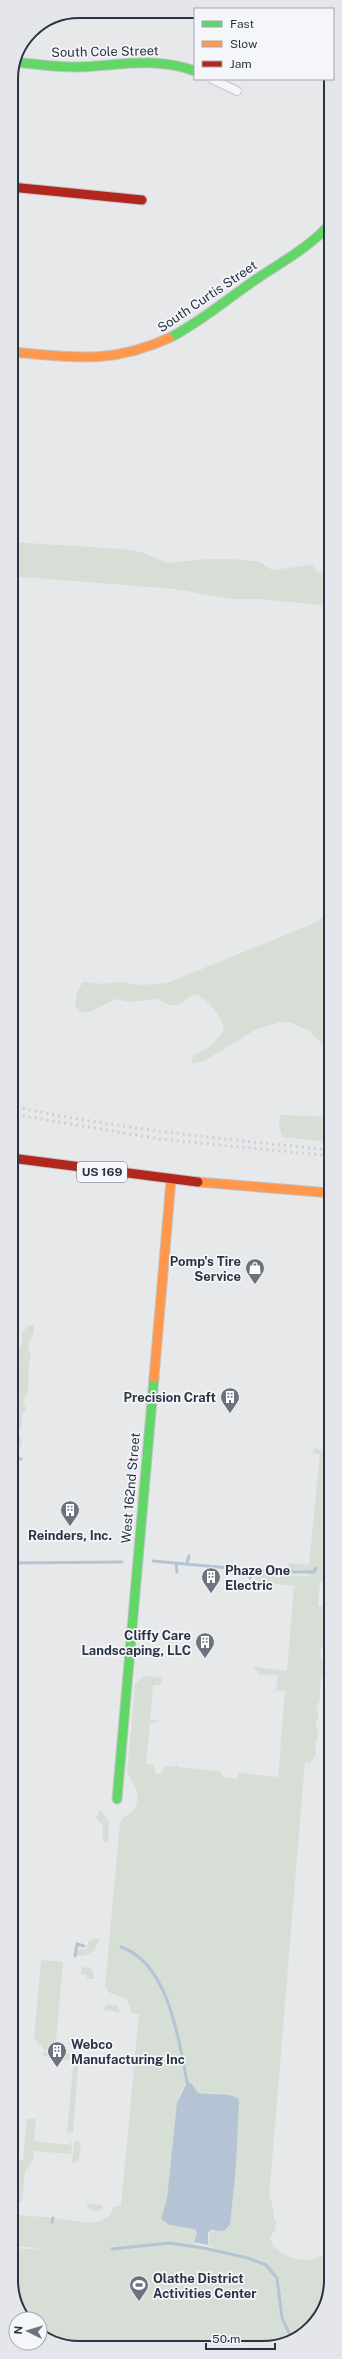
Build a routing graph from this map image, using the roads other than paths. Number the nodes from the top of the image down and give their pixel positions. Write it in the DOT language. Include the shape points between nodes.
graph roads {
  1 [pos="21,63"];
  2 [pos="194,71"];
  3 [pos="214,80"];
  4 [pos="237,91"];
  5 [pos="18,189"];
  6 [pos="142,200"];
  7 [pos="324,230"];
  8 [pos="18,353"];
  9 [pos="18,1159"];
  10 [pos="171,1180"];
  11 [pos="324,1192"];
  12 [pos="117,1799"];
  1 -- 2 [label="main road, South Cole Street" via="74,67 140,61 172,64"];
  3 -- 4 [label="street"];
  5 -- 6 [label="main road"];
  7 -- 8 [label="main road, South Curtis Street" via="302,248 158,344 110,358"];
  9 -- 10 [label="main road, US 169"];
  10 -- 11 [label="main road, US 169"];
  10 -- 12 [label="main road, West 162nd Street"];
}
